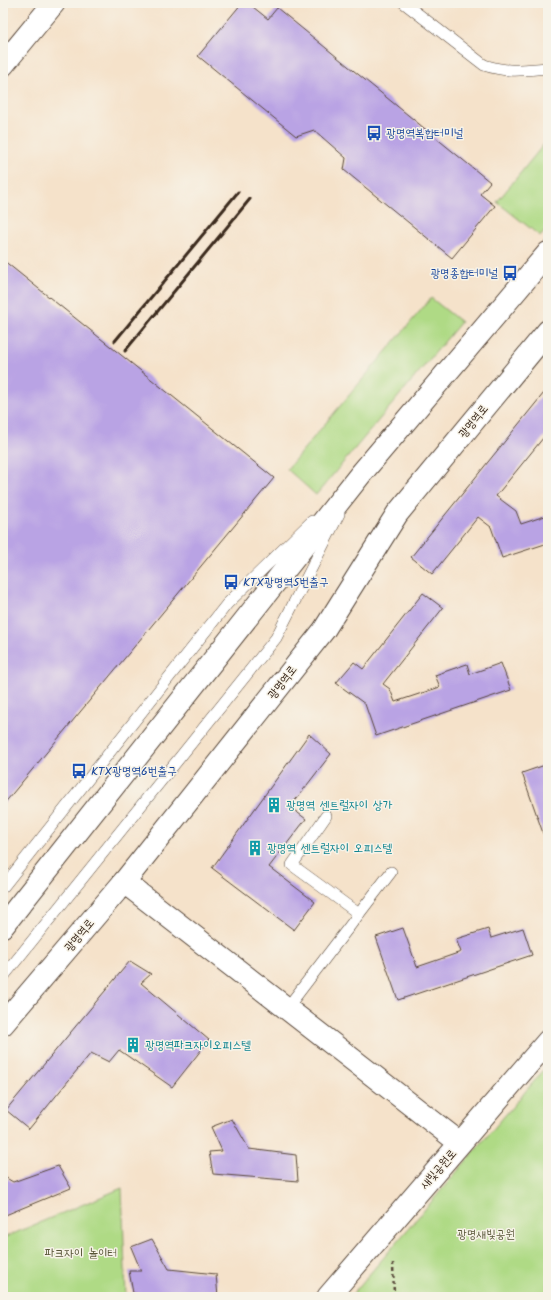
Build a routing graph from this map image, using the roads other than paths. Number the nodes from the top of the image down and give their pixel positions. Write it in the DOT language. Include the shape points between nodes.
graph roads {
  1 [pos="54,3"];
  2 [pos="404,3"];
  3 [pos="3,65"];
  4 [pos="548,68"];
  5 [pos="548,253"];
  6 [pos="548,331"];
  7 [pos="360,475"];
  8 [pos="326,816"];
  9 [pos="391,872"];
  10 [pos="124,882"];
  11 [pos="3,887"];
  12 [pos="359,914"];
  13 [pos="3,926"];
  14 [pos="3,977"];
  15 [pos="287,1008"];
  16 [pos="3,1024"];
  17 [pos="548,1041"];
  18 [pos="460,1143"];
  19 [pos="328,1297"];
  1 -- 3 [label="street"];
  2 -- 4 [label="lane" via="484,65 511,71"];
  5 -- 7 [label="street"];
  6 -- 10 [label="street, 광명역로" via="397,514 324,630"];
  7 -- 11 [label="lane" via="227,604"];
  7 -- 13 [label="street"];
  7 -- 14 [label="lane" via="276,638"];
  8 -- 12 [label="lane" via="292,865"];
  9 -- 12 [label="lane"];
  10 -- 15 [label="street"];
  10 -- 16 [label="street, 광명역로"];
  12 -- 15 [label="lane"];
  15 -- 18 [label="street"];
  17 -- 18 [label="street, 새빛공원로"];
  18 -- 19 [label="street, 새빛공원로"];
}
